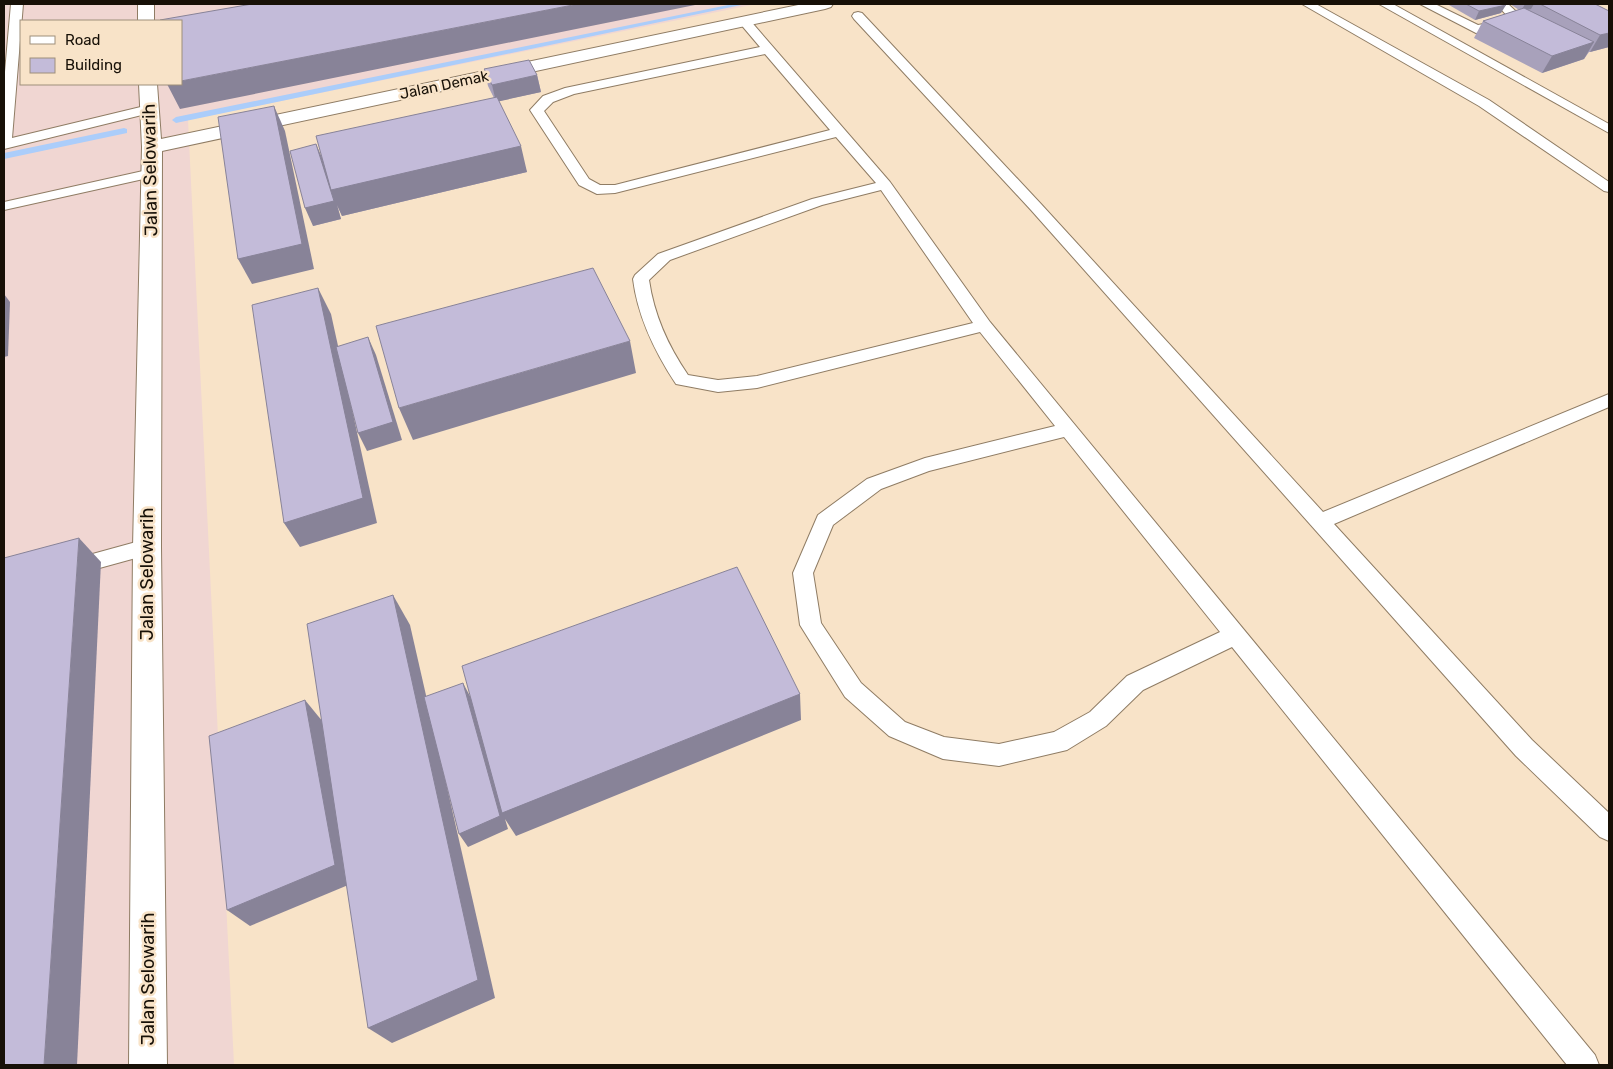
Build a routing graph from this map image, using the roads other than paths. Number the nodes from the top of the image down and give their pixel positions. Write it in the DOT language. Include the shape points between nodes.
graph roads {
  1 [pos="17,4"];
  2 [pos="146,4"];
  3 [pos="825,4"];
  4 [pos="1308,4"];
  5 [pos="1385,4"];
  6 [pos="1426,4"];
  7 [pos="1502,4"];
  8 [pos="858,16"];
  9 [pos="146,20"];
  10 [pos="1519,20"];
  11 [pos="744,21"];
  12 [pos="10,22"];
  13 [pos="1544,34"];
  14 [pos="768,49"];
  15 [pos="149,96"];
  16 [pos="1609,129"];
  17 [pos="839,132"];
  18 [pos="5,144"];
  19 [pos="152,160"];
  20 [pos="885,185"];
  21 [pos="1609,188"];
  22 [pos="4,206"];
  23 [pos="984,326"];
  24 [pos="1609,400"];
  25 [pos="1068,429"];
  26 [pos="1320,522"];
  27 [pos="147,547"];
  28 [pos="51,573"];
  29 [pos="1236,635"];
  30 [pos="1609,829"];
  31 [pos="148,1065"];
  32 [pos="1585,1065"];
  1 -- 12 [label="lane"];
  2 -- 9 [label="main road"];
  3 -- 11 [label="main road, Jalan Demak"];
  4 -- 21 [label="lane" via="1484,103"];
  5 -- 16 [label="lane"];
  6 -- 10 [label="lane" via="1476,29"];
  7 -- 10 [label="lane"];
  8 -- 26 [label="lane" via="1036,207"];
  10 -- 13 [label="lane"];
  11 -- 14 [label="lane"];
  11 -- 19 [label="main road, Jalan Demak"];
  12 -- 18 [label="lane"];
  14 -- 17 [label="lane"];
  14 -- 17 [label="lane" via="570,91 548,100 536,110 584,182 597,190 614,189"];
  15 -- 18 [label="lane"];
  15 -- 19 [label="main road, Jalan Selowarih"];
  17 -- 20 [label="lane"];
  19 -- 22 [label="lane"];
  19 -- 27 [label="main road, Jalan Selowarih"];
  20 -- 23 [label="lane"];
  20 -- 23 [label="lane" via="817,202 664,257 652,268 641,279 643,295 666,357 682,380 718,386 757,382"];
  23 -- 25 [label="lane"];
  24 -- 26 [label="lane"];
  25 -- 29 [label="lane"];
  25 -- 29 [label="lane" via="925,465 874,484 825,520 803,573 812,625 853,690 897,729 943,748 999,755 1059,742 1098,719 1135,683"];
  26 -- 30 [label="lane" via="1524,748"];
  27 -- 28 [label="lane"];
  27 -- 31 [label="main road, Jalan Selowarih"];
  29 -- 32 [label="lane"];
}
